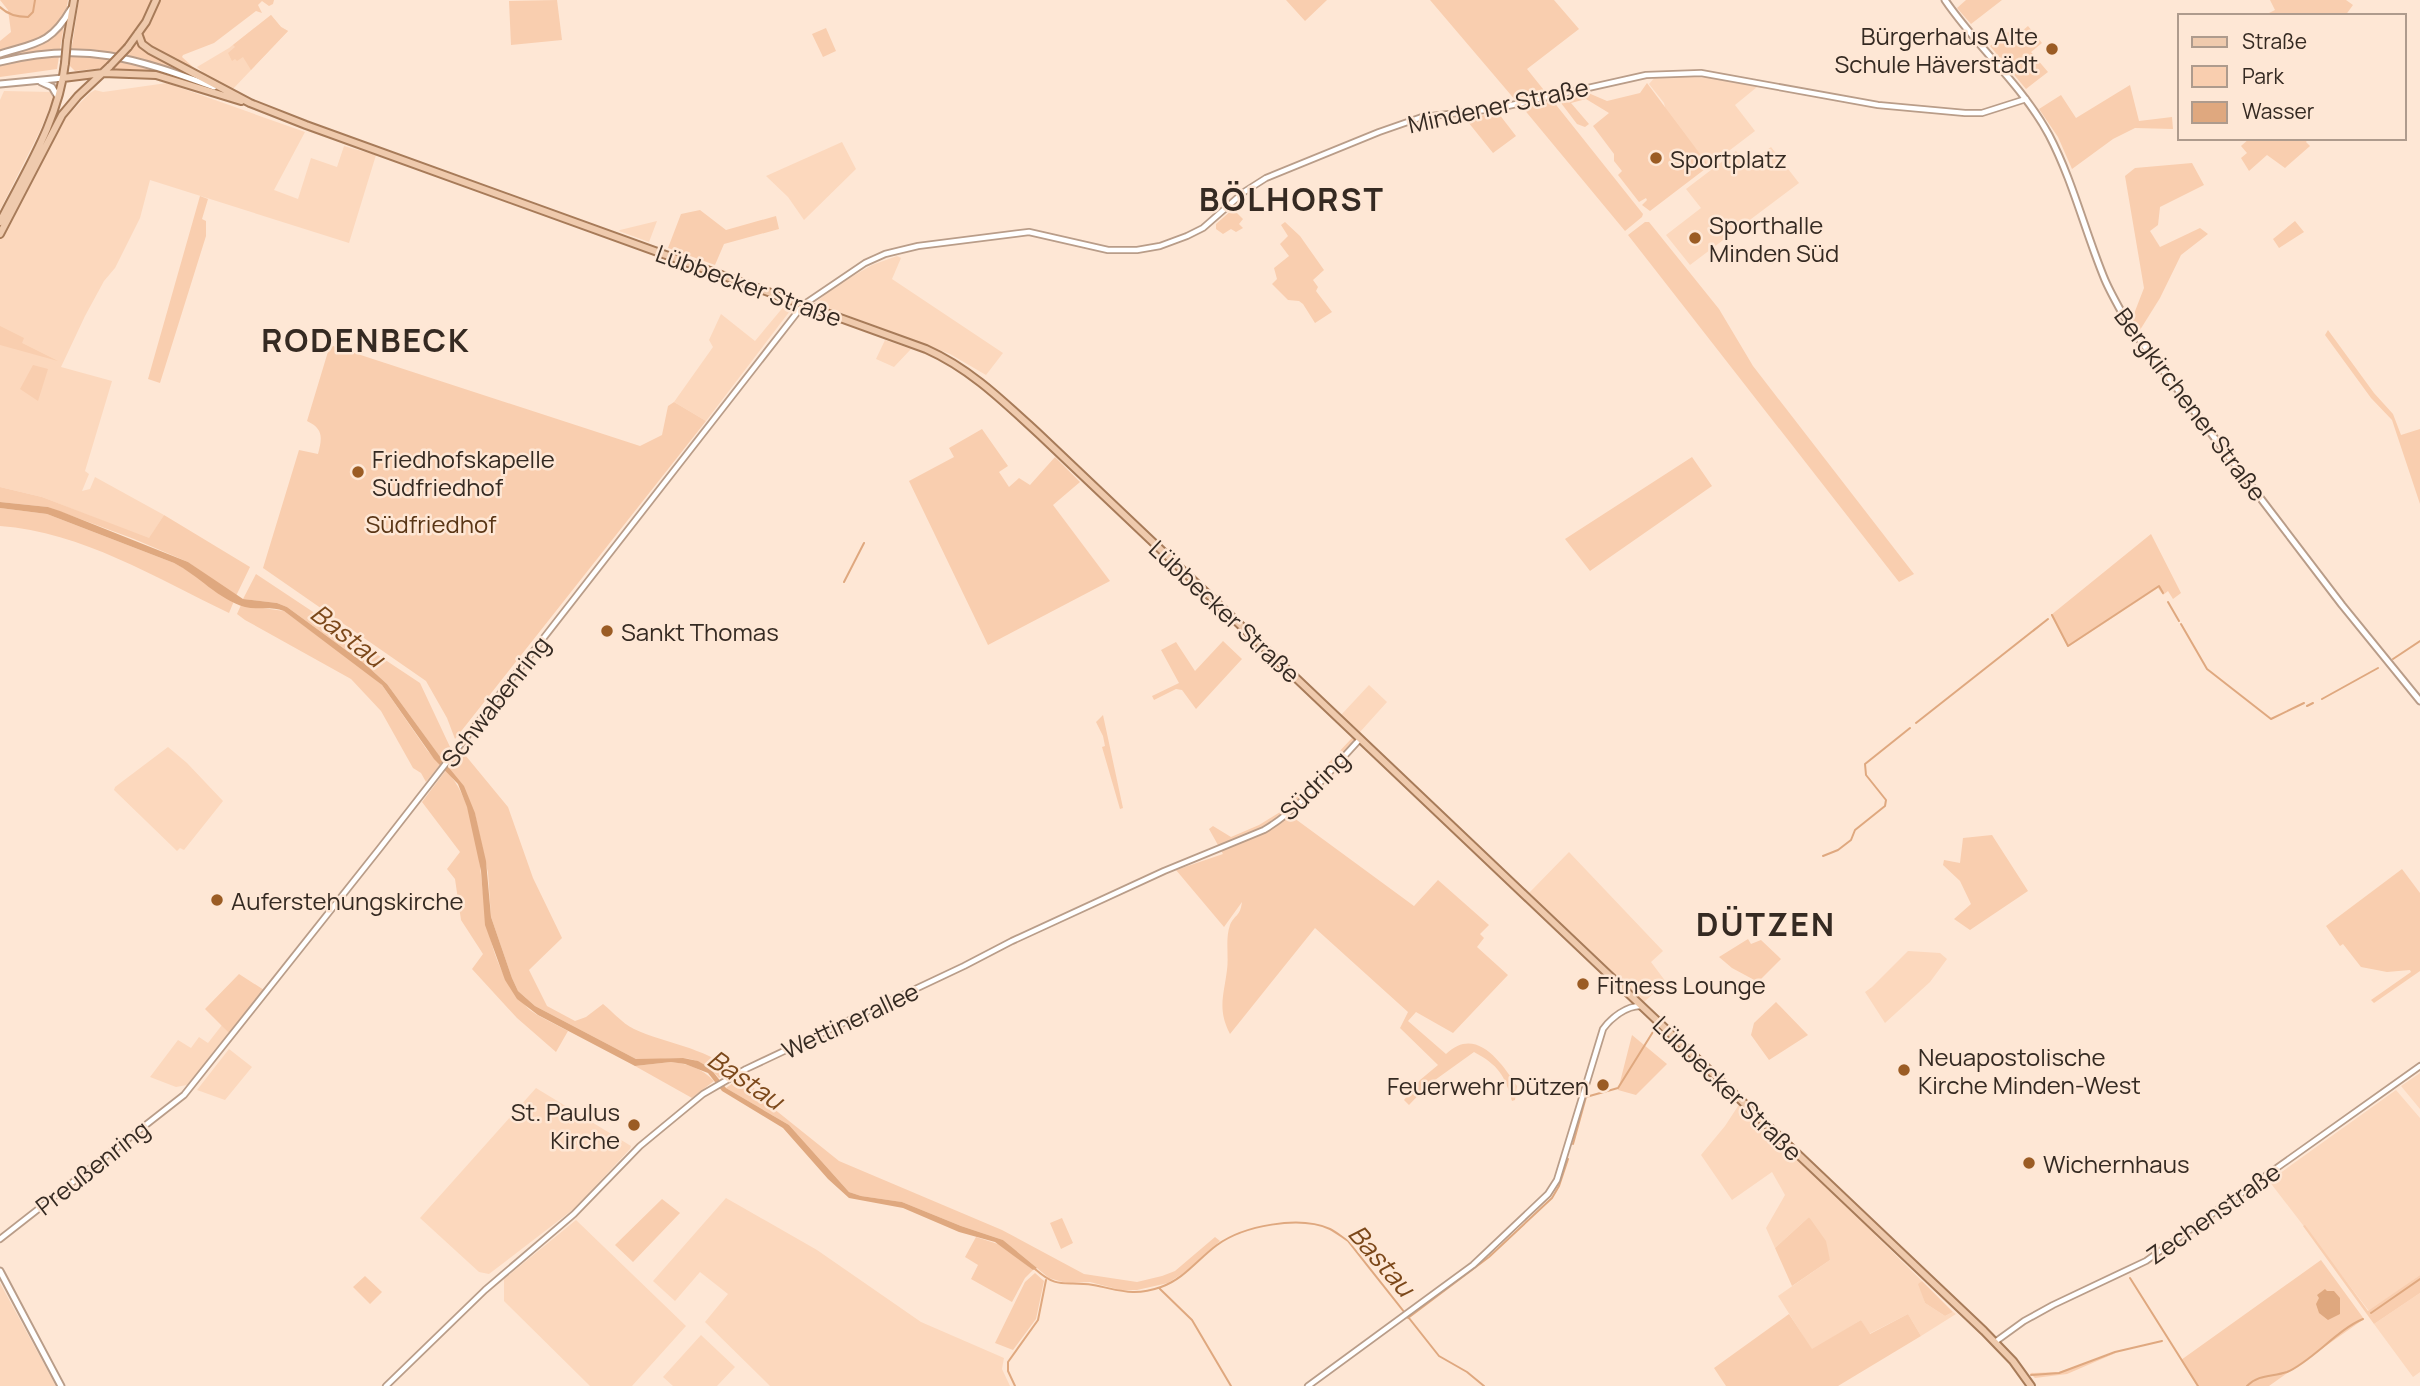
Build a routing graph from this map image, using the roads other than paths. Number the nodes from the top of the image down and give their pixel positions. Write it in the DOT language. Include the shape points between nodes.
graph roads {
  1 [pos="1945,0"];
  2 [pos="156,3"];
  3 [pos="73,4"];
  4 [pos="140,31"];
  5 [pos="0,54"];
  6 [pos="0,62"];
  7 [pos="103,73"];
  8 [pos="63,78"];
  9 [pos="38,81"];
  10 [pos="0,85"];
  11 [pos="227,91"];
  12 [pos="58,97"];
  13 [pos="2026,99"];
  14 [pos="250,103"];
  15 [pos="0,222"];
  16 [pos="0,234"];
  17 [pos="803,305"];
  18 [pos="2420,701"];
  19 [pos="1360,738"];
  20 [pos="1227,845"];
  21 [pos="1643,1007"];
  22 [pos="2420,1066"];
  23 [pos="184,1094"];
  24 [pos="0,1239"];
  25 [pos="0,1271"];
  26 [pos="1995,1342"];
  27 [pos="61,1386"];
  28 [pos="386,1386"];
  29 [pos="1308,1386"];
  30 [pos="2031,1386"];
  1 -- 13 [label="main road, Bergkirchener Straße"];
  2 -- 4 [label="main road"];
  3 -- 5 [label="main road" via="52,35"];
  3 -- 8 [label="main road, bridge"];
  4 -- 7 [label="main road, bridge"];
  4 -- 11 [label="main road, Lübbecker Straße" via="142,44 150,50"];
  6 -- 11 [label="main road" via="66,52 112,55"];
  7 -- 8 [label="main road, Lübbecker Straße"];
  7 -- 14 [label="main road, Lübbecker Straße" via="156,75"];
  7 -- 16 [label="main road" via="56,123"];
  8 -- 9 [label="main road"];
  8 -- 12 [label="main road"];
  9 -- 10 [label="main road"];
  9 -- 12 [label="main road" via="50,85"];
  11 -- 14 [label="main road, Lübbecker Straße"];
  12 -- 15 [label="main road"];
  13 -- 17 [label="street, Mindener Straße" via="1982,113 1965,113 1878,105 1701,73 1646,75 1494,109 1422,117 1379,132 1266,178 1203,228 1160,246 1108,250 1029,232 918,246 865,263"];
  13 -- 18 [label="main road, Bergkirchener Straße" via="2049,136 2104,279 2130,327"];
  14 -- 17 [label="main road, Lübbecker Straße"];
  17 -- 19 [label="main road, Lübbecker Straße" via="937,354 988,386"];
  17 -- 23 [label="street, Schwabenring"];
  19 -- 20 [label="street, Südring" via="1278,822"];
  19 -- 21 [label="main road, Lübbecker Straße"];
  20 -- 28 [label="street, Wettinerallee" via="1111,895 715,1087 648,1139 574,1214 485,1290"];
  21 -- 26 [label="main road, Lübbecker Straße"];
  21 -- 29 [label="street" via="1634,1006 1603,1029 1548,1194 1481,1259"];
  22 -- 26 [label="street, Zechenstraße" via="2146,1261 2053,1305"];
  23 -- 24 [label="street, Preußenring"];
  25 -- 27 [label="main road"];
  26 -- 30 [label="main road, Lübbecker Straße"];
}
